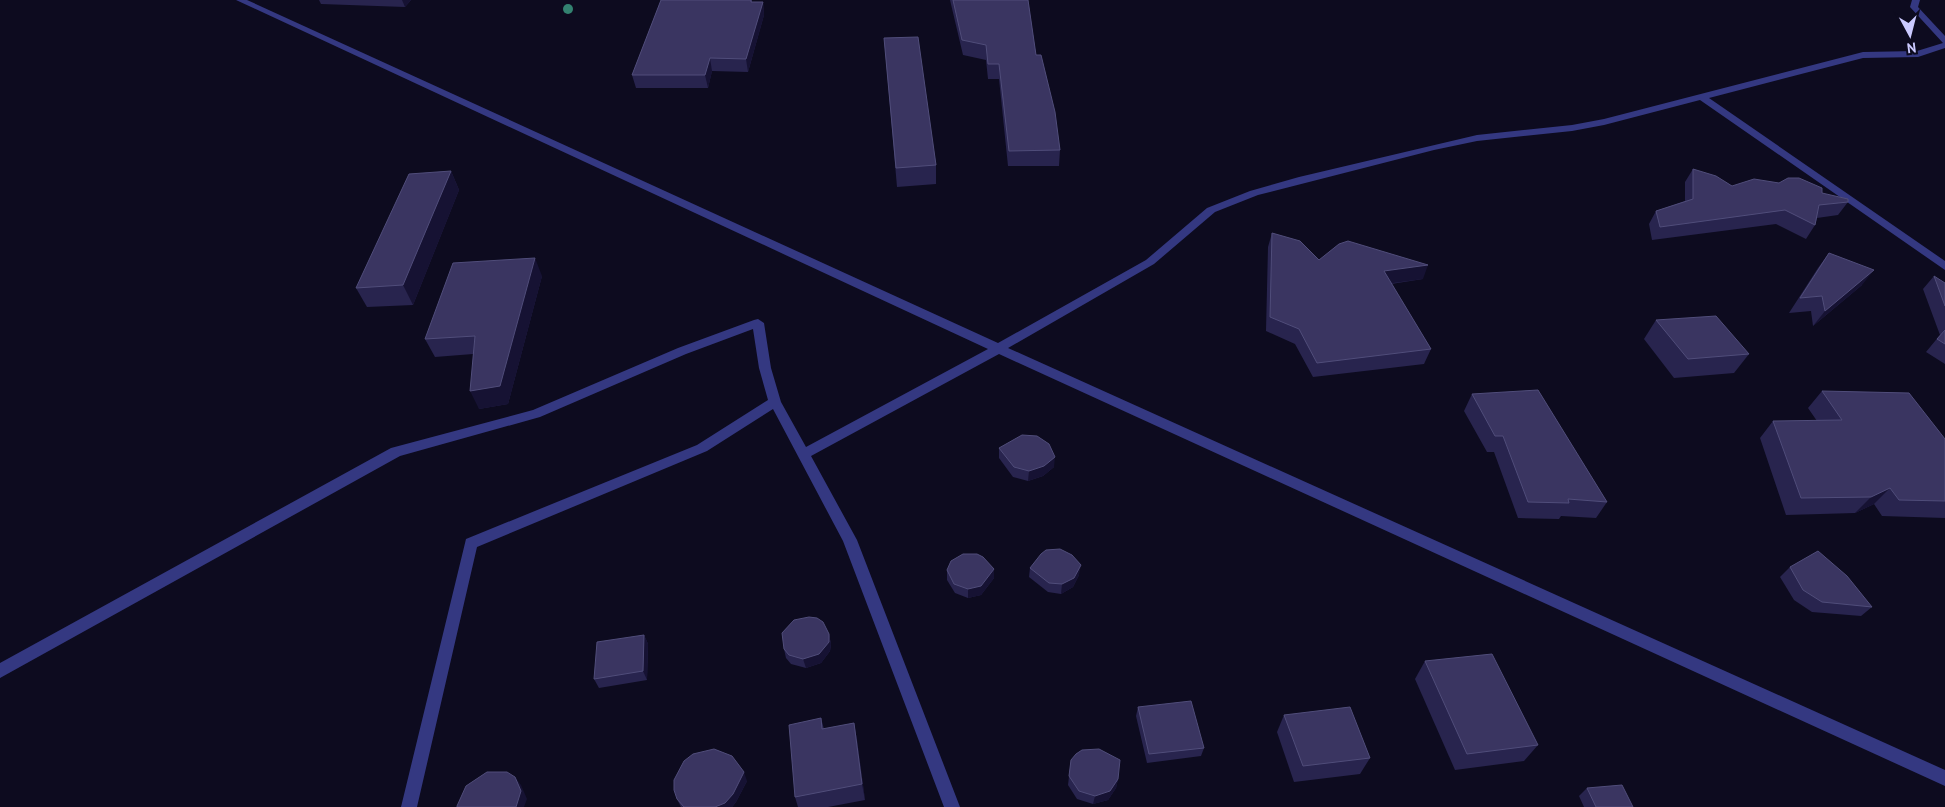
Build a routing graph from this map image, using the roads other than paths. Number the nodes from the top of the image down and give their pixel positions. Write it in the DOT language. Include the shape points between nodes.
graph roads {
  1 [pos="240,0"];
  2 [pos="1916,0"];
  3 [pos="1945,40"];
  4 [pos="1945,45"];
  5 [pos="1702,97"];
  6 [pos="1945,266"];
  7 [pos="997,348"];
  8 [pos="775,402"];
  9 [pos="803,454"];
  10 [pos="0,671"];
  11 [pos="1945,778"];
  12 [pos="409,807"];
  13 [pos="952,807"];
  1 -- 7 [label="street"];
  2 -- 3 [label="street" via="1914,7"];
  4 -- 5 [label="street" via="1918,54 1863,55"];
  5 -- 6 [label="street"];
  5 -- 7 [label="street" via="1572,128 1478,138 1254,193 1211,210 1150,262"];
  7 -- 9 [label="street"];
  7 -- 11 [label="street"];
  8 -- 9 [label="street"];
  8 -- 10 [label="street" via="765,368 758,323 682,351 536,414 396,452"];
  8 -- 12 [label="street" via="702,448 470,543"];
  9 -- 13 [label="street" via="850,540"];
}
